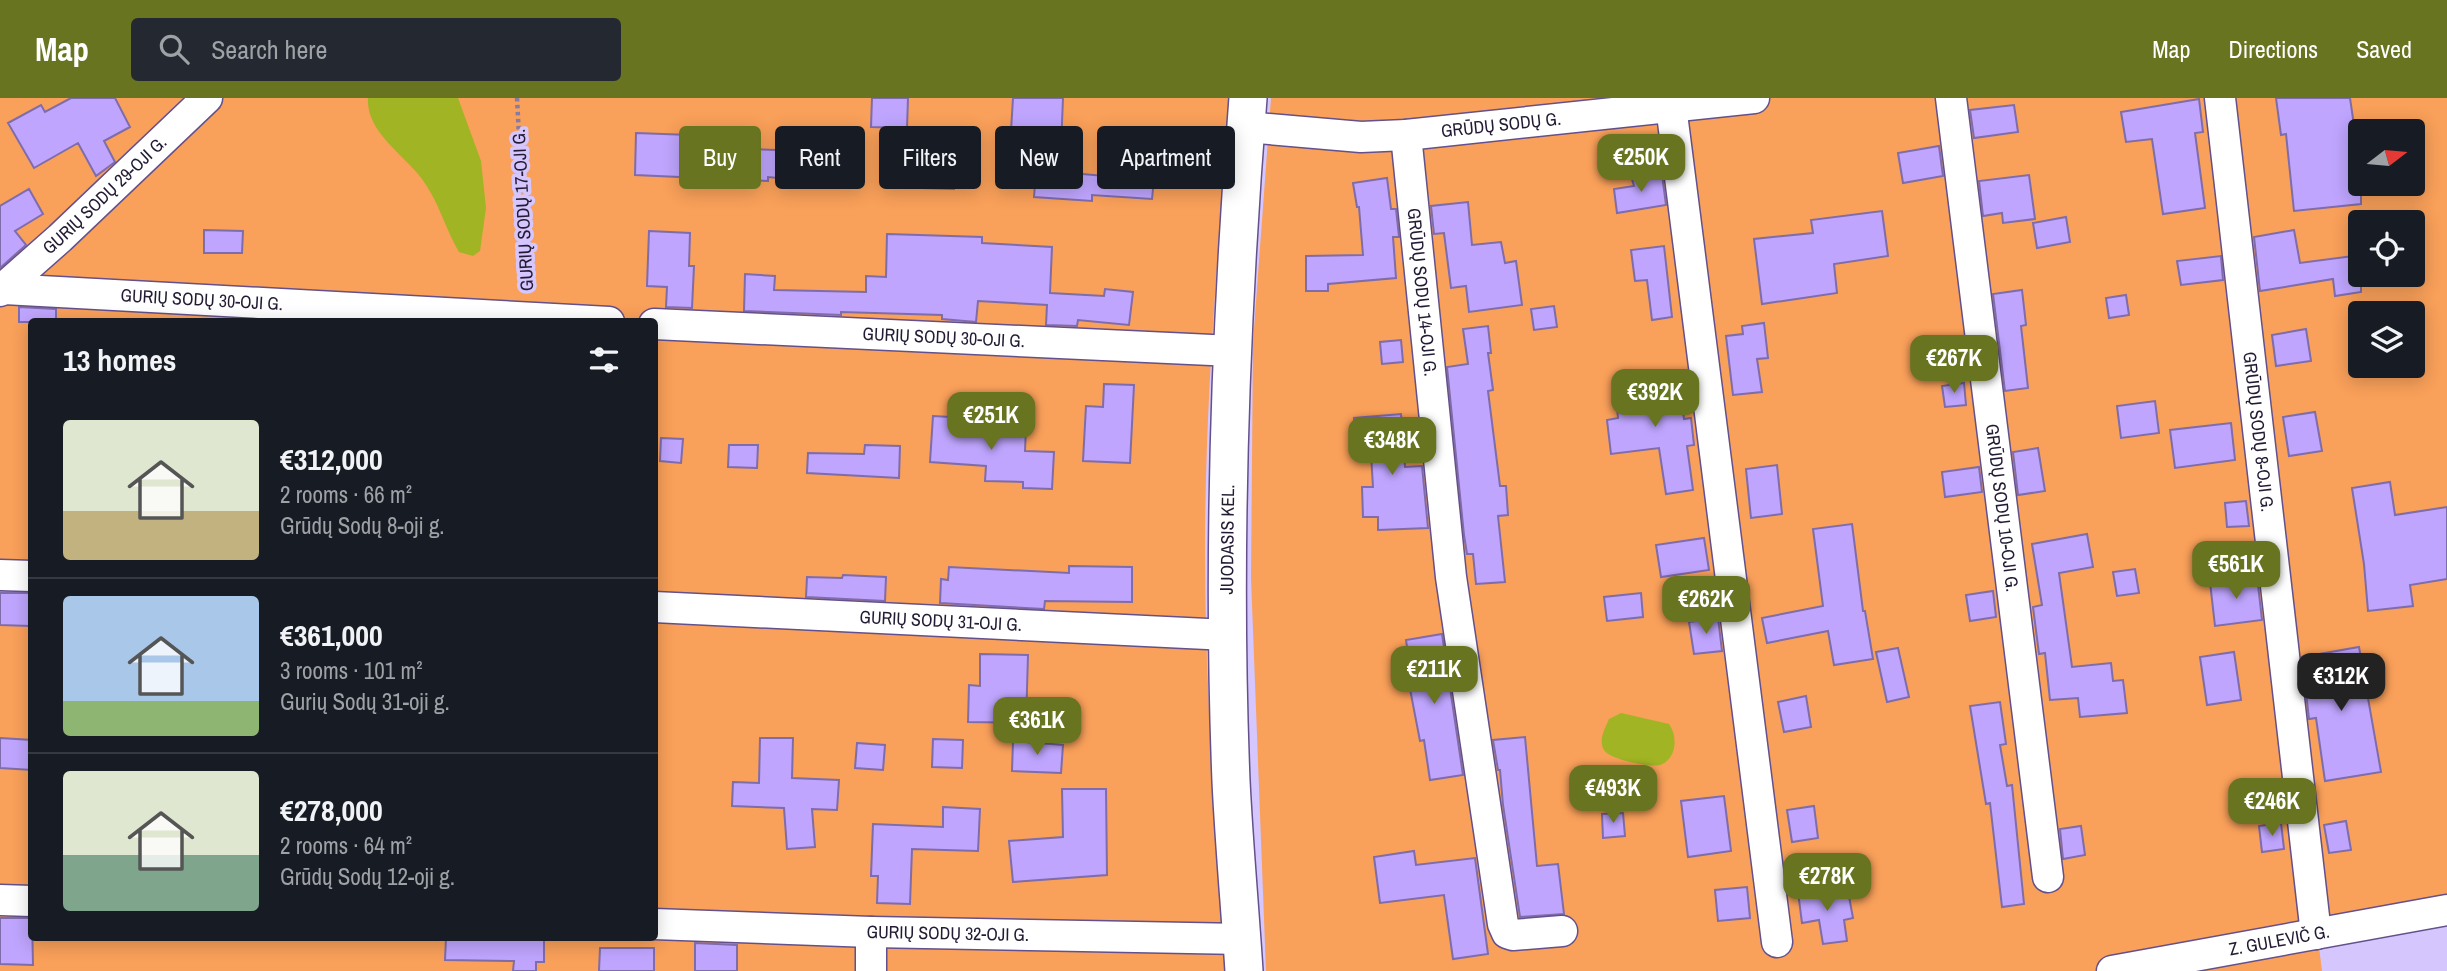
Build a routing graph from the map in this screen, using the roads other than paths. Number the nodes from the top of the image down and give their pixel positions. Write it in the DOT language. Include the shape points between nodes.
graph roads {
  1 [pos="207,98"];
  2 [pos="1754,98"];
  3 [pos="1951,98"];
  4 [pos="2220,98"];
  5 [pos="1671,102"];
  6 [pos="1243,108"];
  7 [pos="1406,135"];
  8 [pos="2,290"];
  9 [pos="493,318"];
  10 [pos="658,324"];
  11 [pos="1233,351"];
  12 [pos="0,575"];
  13 [pos="28,576"];
  14 [pos="658,607"];
  15 [pos="1228,635"];
  16 [pos="2048,877"];
  17 [pos="0,900"];
  18 [pos="28,901"];
  19 [pos="2447,910"];
  20 [pos="658,924"];
  21 [pos="1562,931"];
  22 [pos="871,932"];
  23 [pos="2316,934"];
  24 [pos="1777,942"];
  25 [pos="1243,955"];
  26 [pos="871,971"];
  27 [pos="2112,971"];
  1 -- 8 [label="street, GURIŲ SODŲ 29-OJI G."];
  2 -- 5 [label="street, GRŪDŲ SODŲ G."];
  3 -- 16 [label="street, GRŪDŲ SODŲ 10-OJI G."];
  4 -- 23 [label="street, GRŪDŲ SODŲ 8-OJI G."];
  5 -- 7 [label="street, GRŪDŲ SODŲ G."];
  5 -- 24 [label="street"];
  6 -- 7 [label="street, GRŪDŲ SODŲ G." via="1361,137"];
  6 -- 11 [label="main road, JUODASIS KEL."];
  7 -- 21 [label="street, GRŪDŲ SODŲ 14-OJI G." via="1451,577 1503,924 1513,935"];
  8 -- 9 [label="street, GURIŲ SODŲ 30-OJI G."];
  10 -- 11 [label="street, GURIŲ SODŲ 30-OJI G."];
  11 -- 15 [label="main road, JUODASIS KEL."];
  12 -- 13 [label="street"];
  14 -- 15 [label="street, GURIŲ SODŲ 31-OJI G."];
  15 -- 25 [label="main road, JUODASIS KEL." via="1231,782"];
  17 -- 18 [label="street"];
  19 -- 23 [label="street, Z. GULEVIČ G."];
  20 -- 22 [label="street, GURIŲ SODŲ 32-OJI G."];
  22 -- 25 [label="street, GURIŲ SODŲ 32-OJI G."];
  22 -- 26 [label="street"];
  23 -- 27 [label="street, Z. GULEVIČ G."];
}
